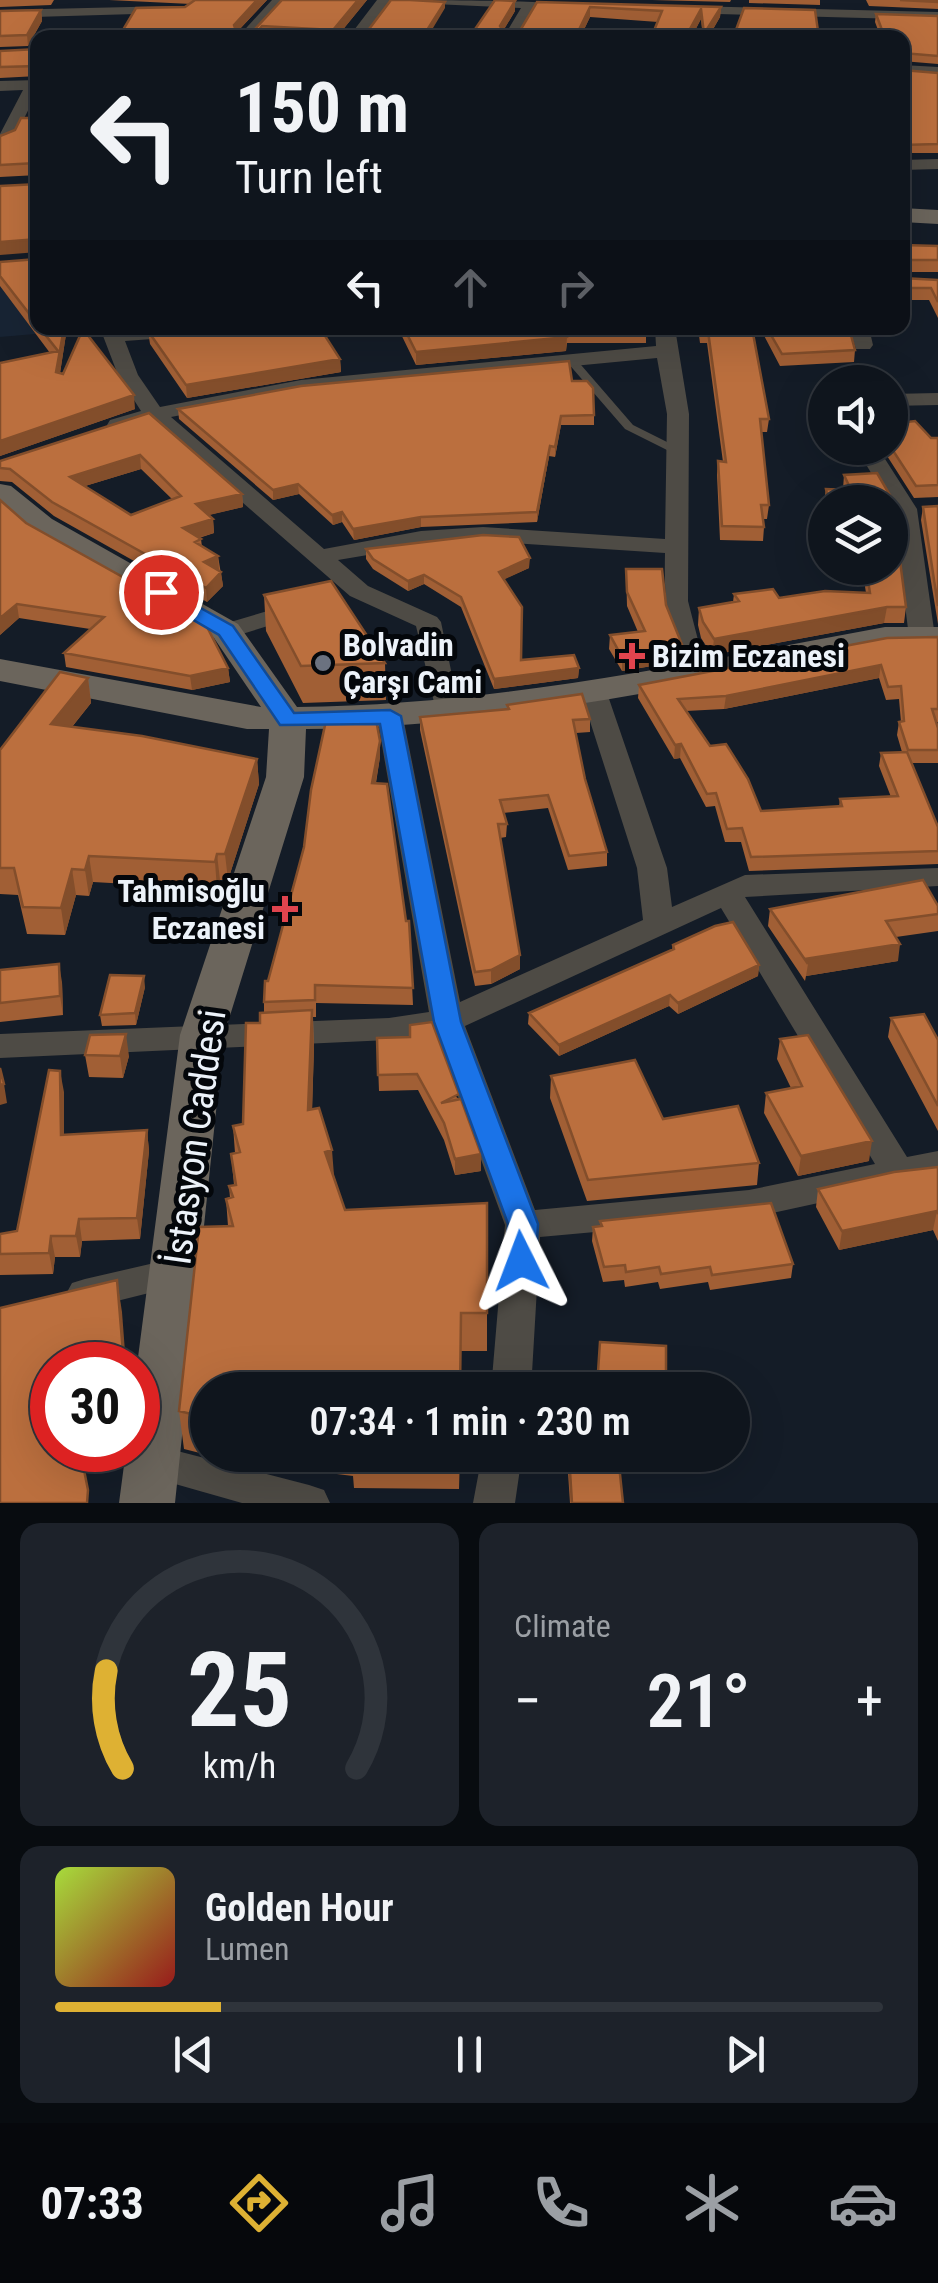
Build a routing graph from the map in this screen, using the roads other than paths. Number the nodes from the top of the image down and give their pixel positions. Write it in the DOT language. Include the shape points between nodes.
graph roads {
  1 [pos="280,0"];
  2 [pos="384,0"];
  3 [pos="395,0"];
  4 [pos="531,2"];
  5 [pos="586,7"];
  6 [pos="662,9"];
  7 [pos="701,11"];
  8 [pos="46,13"];
  9 [pos="840,13"];
  10 [pos="0,14"];
  11 [pos="938,16"];
  12 [pos="178,24"];
  13 [pos="252,30"];
  14 [pos="361,30"];
  15 [pos="515,30"];
  16 [pos="910,70"];
  17 [pos="938,72"];
  18 [pos="30,85"];
  19 [pos="0,86"];
  20 [pos="30,94"];
  21 [pos="5,140"];
  22 [pos="938,164"];
  23 [pos="910,165"];
  24 [pos="910,215"];
  25 [pos="938,217"];
  26 [pos="111,335"];
  27 [pos="665,339"];
  28 [pos="571,360"];
  29 [pos="938,399"];
  30 [pos="908,400"];
  31 [pos="154,414"];
  32 [pos="103,430"];
  33 [pos="678,451"];
  34 [pos="880,465"];
  35 [pos="0,493"];
  36 [pos="677,547"];
  37 [pos="318,557"];
  38 [pos="359,591"];
  39 [pos="226,631"];
  40 [pos="930,637"];
  41 [pos="0,670"];
  42 [pos="705,672"];
  43 [pos="594,693"];
  44 [pos="446,709"];
  45 [pos="390,716"];
  46 [pos="288,720"];
  47 [pos="938,876"];
  48 [pos="728,894"];
  49 [pos="659,926"];
  50 [pos="448,1022"];
  51 [pos="202,1034"];
  52 [pos="0,1046"];
  53 [pos="938,1164"];
  54 [pos="898,1172"];
  55 [pos="523,1224"];
  56 [pos="176,1273"];
  57 [pos="53,1302"];
  58 [pos="513,1372"];
  59 [pos="499,1472"];
  60 [pos="151,1482"];
  61 [pos="309,1503"];
  62 [pos="494,1503"];
  1 -- 13 [label="street"];
  2 -- 14 [label="street"];
  3 -- 4 [label="street"];
  4 -- 5 [label="street"];
  4 -- 15 [label="street"];
  6 -- 7 [label="street"];
  7 -- 9 [label="street"];
  8 -- 10 [label="street"];
  8 -- 12 [label="street" via="186,10"];
  9 -- 11 [label="street"];
  16 -- 17 [label="street"];
  18 -- 19 [label="street"];
  20 -- 21 [label="street"];
  22 -- 23 [label="street"];
  24 -- 25 [label="main road"];
  26 -- 31 [label="street"];
  27 -- 28 [label="street"];
  27 -- 33 [label="street"];
  28 -- 31 [label="street" via="301,386"];
  28 -- 33 [label="lane" via="629,427"];
  29 -- 30 [label="street"];
  31 -- 32 [label="street"];
  31 -- 37 [label="street"];
  33 -- 36 [label="street"];
  34 -- 40 [label="street" via="913,509"];
  35 -- 39 [label="main road" via="41,526"];
  36 -- 37 [label="street" via="479,534"];
  36 -- 42 [label="street" via="679,620"];
  37 -- 38 [label="street"];
  38 -- 39 [label="street"];
  38 -- 44 [label="street" via="428,622"];
  39 -- 46 [label="main road"];
  40 -- 42 [label="main road" via="885,638"];
  41 -- 46 [label="main road" via="247,718"];
  42 -- 43 [label="main road"];
  43 -- 44 [label="main road"];
  43 -- 49 [label="street" via="652,868"];
  44 -- 45 [label="main road"];
  45 -- 46 [label="main road"];
  45 -- 50 [label="street"];
  46 -- 51 [label="main road, İstasyon Caddesi" via="285,777"];
  47 -- 48 [label="street" via="744,885"];
  48 -- 49 [label="street"];
  48 -- 54 [label="street"];
  49 -- 50 [label="street"];
  50 -- 51 [label="street"];
  50 -- 55 [label="street"];
  51 -- 52 [label="street"];
  51 -- 56 [label="main road, İstasyon Caddesi"];
  53 -- 54 [label="street"];
  54 -- 55 [label="street" via="749,1204"];
  55 -- 58 [label="street"];
  56 -- 57 [label="street"];
  56 -- 60 [label="main road, İstasyon Caddesi"];
  59 -- 62 [label="street"];
  60 -- 61 [label="street"];
}
